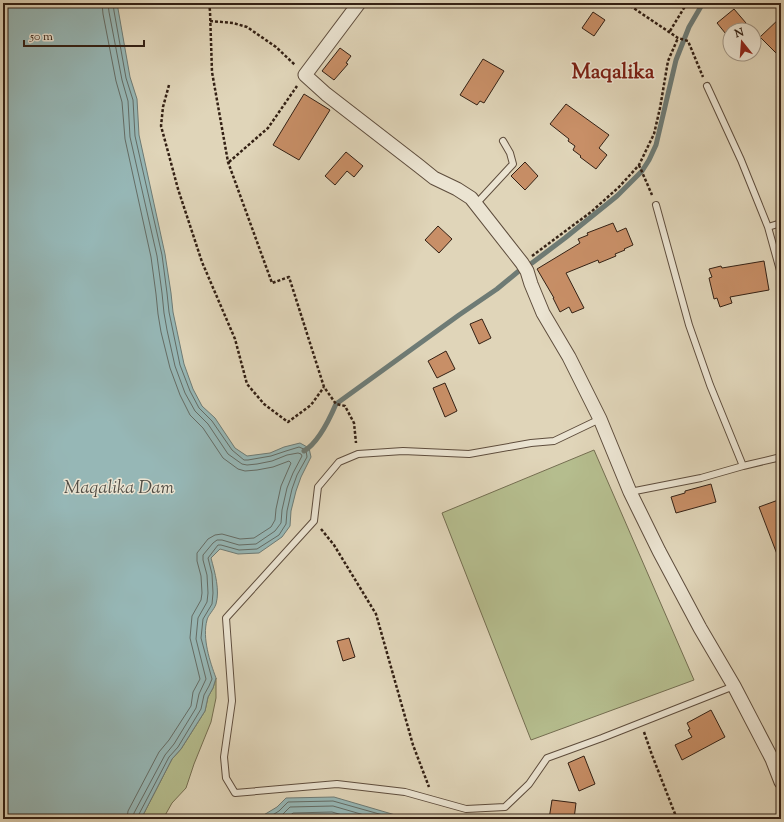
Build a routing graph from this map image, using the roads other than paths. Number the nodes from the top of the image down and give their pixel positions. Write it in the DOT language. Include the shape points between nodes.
graph roads {
  1 [pos="359,3"];
  2 [pos="707,86"];
  3 [pos="503,141"];
  4 [pos="476,204"];
  5 [pos="656,205"];
  6 [pos="781,223"];
  7 [pos="768,228"];
  8 [pos="781,274"];
  9 [pos="600,419"];
  10 [pos="781,457"];
  11 [pos="743,466"];
  12 [pos="630,492"];
  13 [pos="734,686"];
  14 [pos="781,782"];
  1 -- 4 [label="street" via="305,75 434,178 457,189"];
  2 -- 7 [label="lane" via="741,160"];
  3 -- 4 [label="lane" via="513,164"];
  4 -- 9 [label="street" via="527,271 543,313 569,357"];
  5 -- 11 [label="lane" via="689,325"];
  6 -- 7 [label="lane"];
  7 -- 8 [label="lane"];
  9 -- 12 [label="street"];
  9 -- 13 [label="lane" via="554,441 532,442 469,454 403,451 358,454 339,462 318,487 314,521 226,618 232,701 224,757 226,778 235,793 337,784 405,792 466,809 505,807 529,784 547,758"];
  10 -- 11 [label="lane"];
  11 -- 12 [label="lane" via="701,478"];
  12 -- 13 [label="street" via="700,628"];
  13 -- 14 [label="street" via="772,759"];
}
